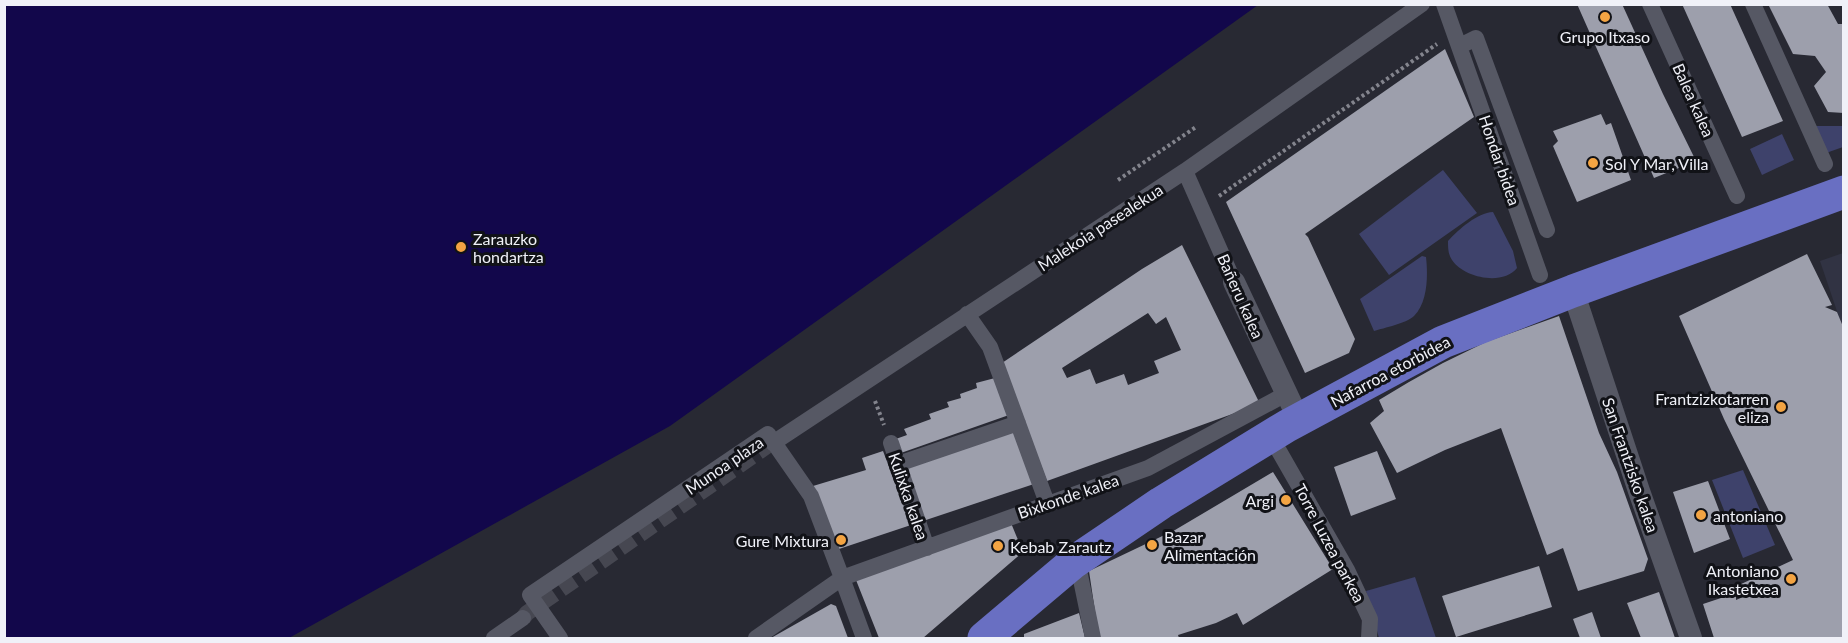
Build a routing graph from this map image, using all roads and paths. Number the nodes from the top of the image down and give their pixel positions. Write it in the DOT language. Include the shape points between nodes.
graph roads {
  1 [pos="1422,4"];
  2 [pos="1444,4"];
  3 [pos="1650,4"];
  4 [pos="1753,4"];
  5 [pos="1460,46"];
  6 [pos="1423,53"];
  7 [pos="1196,127"];
  8 [pos="1825,164"];
  9 [pos="1185,171"];
  10 [pos="1118,180"];
  11 [pos="1844,192"];
  12 [pos="1737,196"];
  13 [pos="1214,200"];
  14 [pos="1547,230"];
  15 [pos="1540,275"];
  16 [pos="1234,282"];
  17 [pos="1573,291"];
  18 [pos="967,315"];
  19 [pos="868,380"];
  20 [pos="1293,407"];
  21 [pos="1018,423"];
  22 [pos="773,443"];
  23 [pos="891,443"];
  24 [pos="1279,451"];
  25 [pos="898,464"];
  26 [pos="1047,503"];
  27 [pos="927,548"];
  28 [pos="1080,574"];
  29 [pos="842,578"];
  30 [pos="523,618"];
  31 [pos="494,639"];
  32 [pos="560,639"];
  33 [pos="756,639"];
  34 [pos="864,639"];
  35 [pos="984,639"];
  36 [pos="1093,639"];
  37 [pos="1369,639"];
  38 [pos="1691,639"];
  1 -- 9 [label="street, Malekoia pasealekua"];
  2 -- 5 [label="street, Hondar bidea"];
  3 -- 12 [label="street, Balea kalea"];
  4 -- 8 [label="street"];
  5 -- 14 [label="street, Hondar bidea" via="1476,38"];
  5 -- 15 [label="street, Hondar bidea"];
  6 -- 13 [label="path"];
  7 -- 10 [label="path"];
  9 -- 16 [label="street, Bañeru kalea"];
  9 -- 18 [label="street, Malekoia pasealekua"];
  11 -- 17 [label="highway, Nafarroa etorbidea"];
  16 -- 20 [label="street, Bañeru kalea"];
  17 -- 20 [label="highway, Nafarroa etorbidea"];
  17 -- 38 [label="street, San Frantzisko kalea"];
  18 -- 19 [label="street, Malekoia pasealekua"];
  18 -- 21 [label="street" via="990,347"];
  19 -- 22 [label="street, Malekoia pasealekua"];
  19 -- 23 [label="path"];
  20 -- 26 [label="street, Bixkonde kalea" via="1148,468"];
  20 -- 35 [label="highway, Nafarroa etorbidea" via="1074,562"];
  21 -- 25 [label="street"];
  21 -- 26 [label="street"];
  22 -- 29 [label="street, Munoa plaza" via="811,496"];
  22 -- 32 [label="street, Munoa plaza" via="768,434 530,595"];
  23 -- 25 [label="street, Kulixka kalea"];
  24 -- 37 [label="street, Torre Luzea parkea" via="1347,570 1370,619"];
  25 -- 27 [label="street, Kulixka kalea"];
  26 -- 27 [label="street, Bixkonde kalea"];
  27 -- 29 [label="street, Bixkonde kalea"];
  28 -- 36 [label="street"];
  29 -- 33 [label="street"];
  29 -- 34 [label="street, Munoa plaza"];
  30 -- 31 [label="street"];
}
